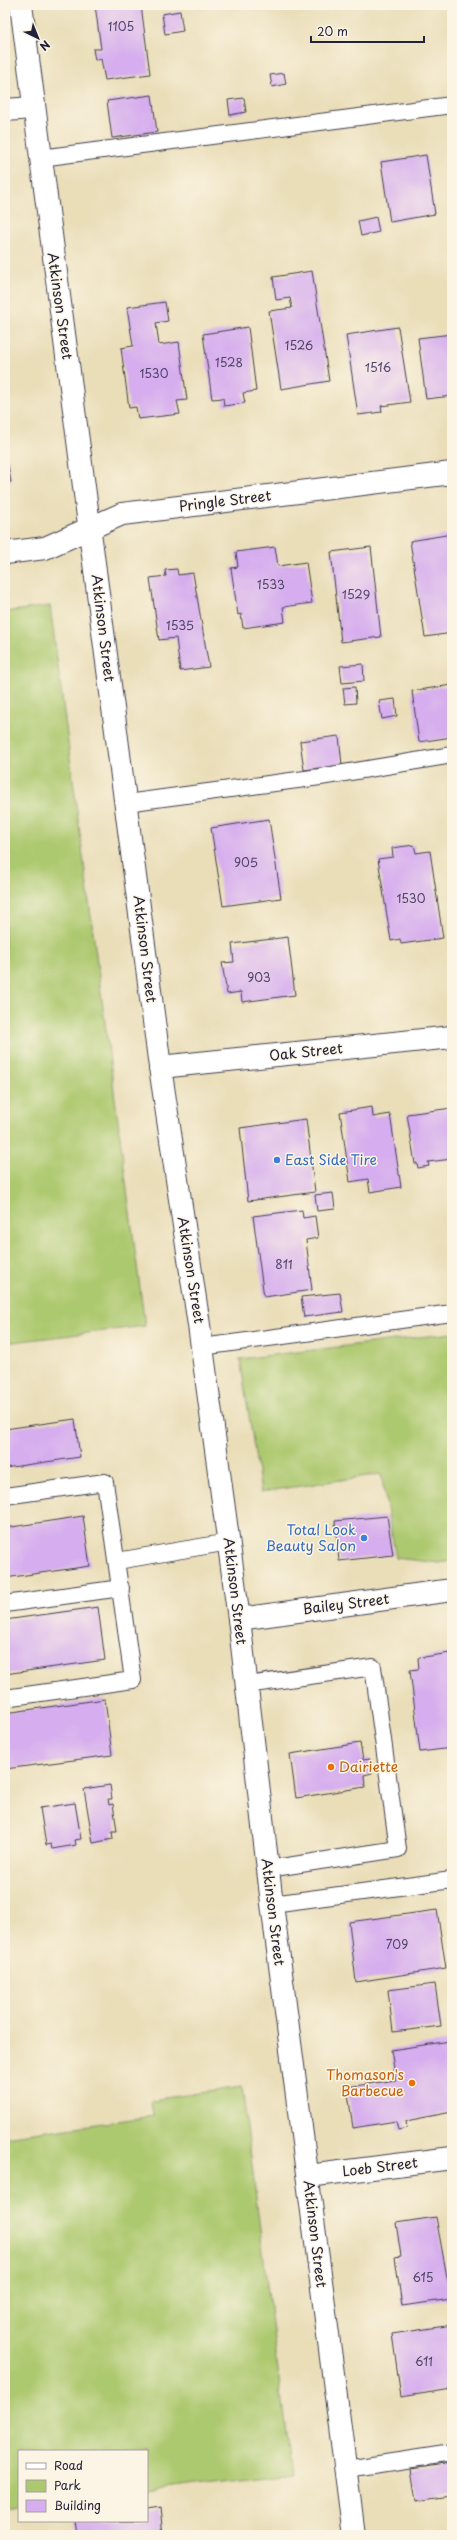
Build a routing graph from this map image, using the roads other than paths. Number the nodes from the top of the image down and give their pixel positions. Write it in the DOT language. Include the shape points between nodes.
graph roads {
  1 [pos="21,5"];
  2 [pos="452,105"];
  3 [pos="33,108"];
  4 [pos="5,110"];
  5 [pos="40,158"];
  6 [pos="452,473"];
  7 [pos="90,527"];
  8 [pos="5,553"];
  9 [pos="452,754"];
  10 [pos="126,803"];
  11 [pos="452,1037"];
  12 [pos="160,1067"];
  13 [pos="452,1313"];
  14 [pos="202,1347"];
  15 [pos="5,1496"];
  16 [pos="229,1542"];
  17 [pos="117,1561"];
  18 [pos="121,1588"];
  19 [pos="452,1590"];
  20 [pos="5,1604"];
  21 [pos="239,1619"];
  22 [pos="247,1684"];
  23 [pos="5,1698"];
  24 [pos="268,1869"];
  25 [pos="452,1880"];
  26 [pos="272,1904"];
  27 [pos="452,2158"];
  28 [pos="308,2176"];
  29 [pos="452,2453"];
  30 [pos="346,2468"];
  31 [pos="354,2535"];
  1 -- 3 [label="street, Atkinson Street"];
  2 -- 5 [label="lane"];
  3 -- 4 [label="street"];
  3 -- 5 [label="street, Atkinson Street"];
  5 -- 7 [label="street, Atkinson Street"];
  6 -- 7 [label="street, Pringle Street" via="122,514"];
  7 -- 8 [label="street, Pringle Street" via="45,548"];
  7 -- 10 [label="street, Atkinson Street"];
  9 -- 10 [label="lane" via="320,777"];
  10 -- 12 [label="street, Atkinson Street"];
  11 -- 12 [label="street, Oak Street"];
  12 -- 14 [label="street, Atkinson Street"];
  13 -- 14 [label="lane"];
  14 -- 16 [label="street, Atkinson Street"];
  15 -- 17 [label="lane" via="105,1482"];
  16 -- 17 [label="lane"];
  16 -- 21 [label="street, Atkinson Street"];
  17 -- 18 [label="lane"];
  18 -- 20 [label="lane"];
  18 -- 23 [label="lane" via="133,1680"];
  19 -- 21 [label="street, Bailey Street"];
  21 -- 22 [label="street, Atkinson Street"];
  22 -- 24 [label="street, Atkinson Street"];
  22 -- 24 [label="lane" via="373,1667 398,1849"];
  24 -- 26 [label="street, Atkinson Street"];
  25 -- 26 [label="lane"];
  26 -- 28 [label="street, Atkinson Street"];
  27 -- 28 [label="street, Loeb Street"];
  28 -- 30 [label="street, Atkinson Street"];
  29 -- 30 [label="lane"];
  30 -- 31 [label="street, Atkinson Street"];
}
